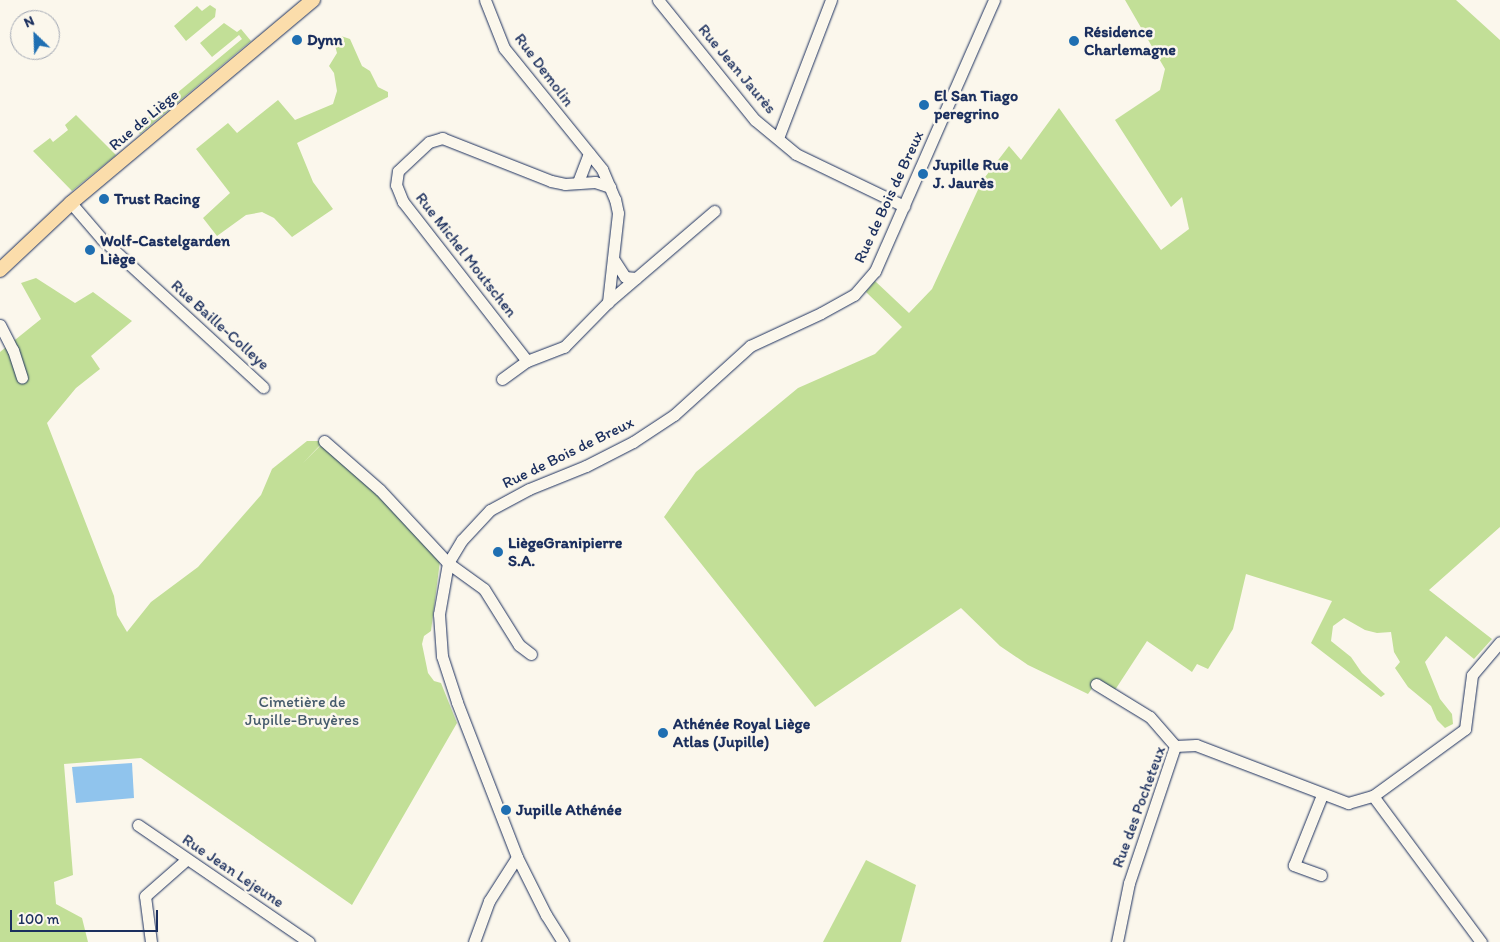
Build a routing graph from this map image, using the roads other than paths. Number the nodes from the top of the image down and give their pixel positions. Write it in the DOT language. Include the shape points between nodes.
graph roads {
  1 [pos="313,0"];
  2 [pos="485,0"];
  3 [pos="658,0"];
  4 [pos="831,0"];
  5 [pos="994,0"];
  6 [pos="778,138"];
  7 [pos="588,153"];
  8 [pos="578,182"];
  9 [pos="610,187"];
  10 [pos="71,203"];
  11 [pos="904,206"];
  12 [pos="714,211"];
  13 [pos="614,260"];
  14 [pos="0,270"];
  15 [pos="636,278"];
  16 [pos="608,302"];
  17 [pos="0,325"];
  18 [pos="526,361"];
  19 [pos="22,378"];
  20 [pos="502,378"];
  21 [pos="263,386"];
  22 [pos="324,441"];
  23 [pos="448,563"];
  24 [pos="1500,642"];
  25 [pos="531,654"];
  26 [pos="1096,684"];
  27 [pos="1175,746"];
  28 [pos="1322,795"];
  29 [pos="1373,796"];
  30 [pos="138,825"];
  31 [pos="518,857"];
  32 [pos="186,860"];
  33 [pos="1321,875"];
  34 [pos="151,942"];
  35 [pos="309,942"];
  36 [pos="474,942"];
  37 [pos="563,942"];
  38 [pos="1117,942"];
  39 [pos="1481,942"];
  1 -- 10 [label="main road, Rue de Liège"];
  2 -- 7 [label="street, Rue Demolin" via="504,48"];
  3 -- 6 [label="street, Rue Jean Jaurès" via="755,120"];
  4 -- 6 [label="street"];
  5 -- 11 [label="street, Rue de Bois de Breux"];
  6 -- 11 [label="street, Rue Jean Jaurès" via="796,154"];
  7 -- 8 [label="street"];
  7 -- 9 [label="street, Rue Demolin" via="602,169"];
  8 -- 9 [label="street, Rue Michel Moutschen" via="595,182"];
  8 -- 18 [label="street, Rue Michel Moutschen" via="551,181 442,138 429,142 398,172 396,185 403,202"];
  9 -- 13 [label="street" via="618,213"];
  10 -- 14 [label="main road, Rue de Liège"];
  10 -- 21 [label="street, Rue Baille-Colleye" via="102,239"];
  11 -- 23 [label="street, Rue de Bois de Breux" via="875,271 854,295 750,346 674,414 633,442 490,510 462,540"];
  12 -- 15 [label="street"];
  13 -- 15 [label="street" via="625,277"];
  13 -- 16 [label="street"];
  15 -- 16 [label="street"];
  16 -- 18 [label="street" via="564,347"];
  17 -- 19 [label="street"];
  18 -- 20 [label="street"];
  22 -- 23 [label="street" via="380,490"];
  23 -- 25 [label="street" via="484,589 519,645"];
  23 -- 31 [label="street, Rue de Bois de Breux" via="439,614 442,656"];
  24 -- 29 [label="street, Rue des Pocheteux" via="1472,676 1465,729"];
  26 -- 27 [label="street" via="1150,717"];
  27 -- 28 [label="street, Rue des Pocheteux" via="1196,745"];
  27 -- 38 [label="street, Rue des Pocheteux" via="1129,883"];
  28 -- 29 [label="street, Rue des Pocheteux" via="1348,803"];
  28 -- 33 [label="street" via="1294,865"];
  29 -- 39 [label="street"];
  30 -- 32 [label="street, Rue Jean Lejeune"];
  31 -- 36 [label="street" via="489,901"];
  31 -- 37 [label="street, Rue de Bois de Breux"];
  32 -- 34 [label="street" via="145,896"];
  32 -- 35 [label="street, Rue Jean Lejeune"];
}
